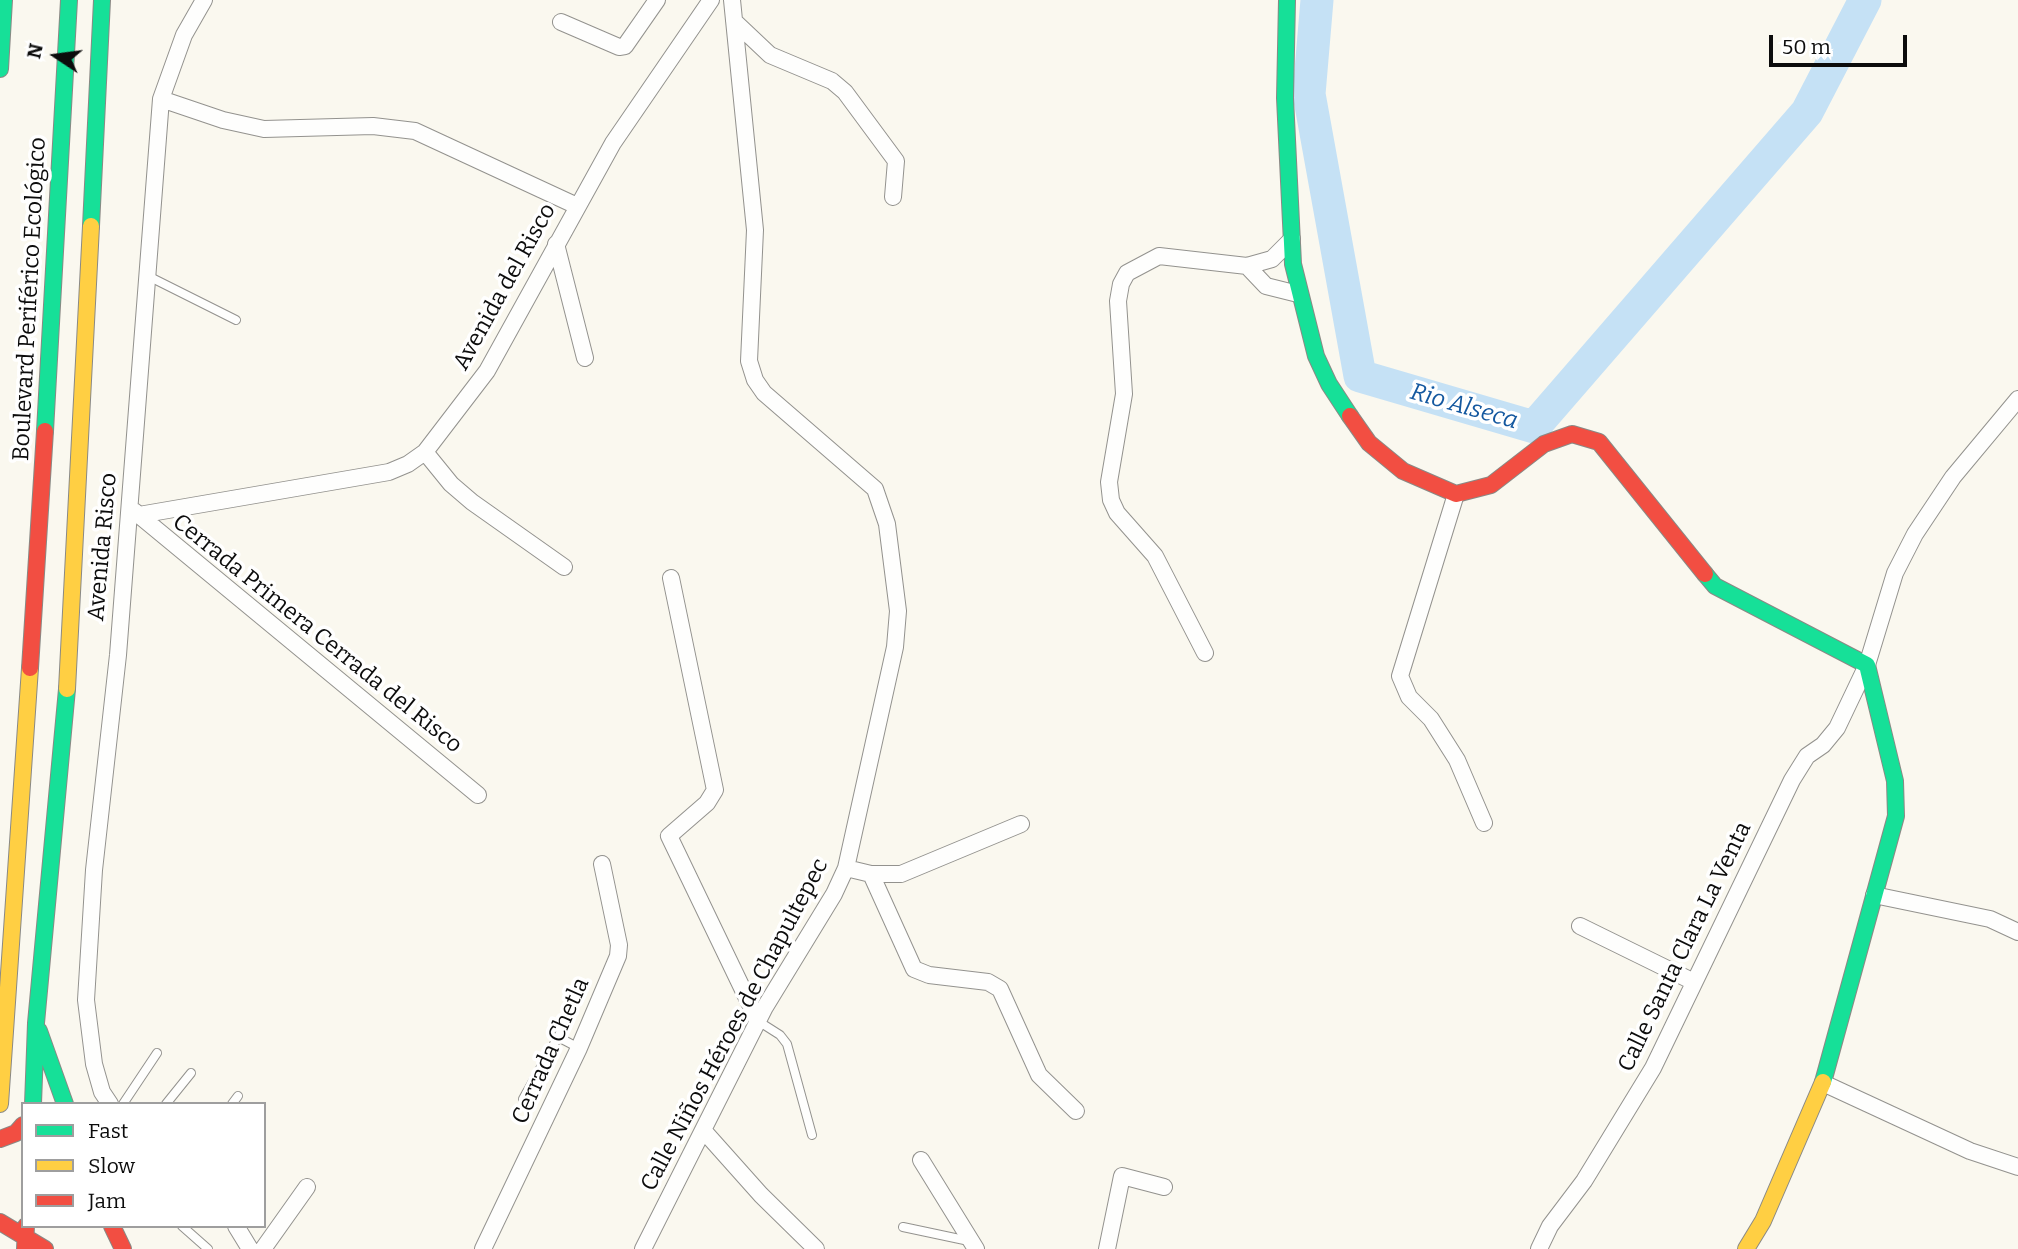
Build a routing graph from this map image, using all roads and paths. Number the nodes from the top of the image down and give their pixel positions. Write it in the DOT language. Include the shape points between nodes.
graph roads {
  1 [pos="4,0"];
  2 [pos="69,0"];
  3 [pos="102,0"];
  4 [pos="204,0"];
  5 [pos="657,0"];
  6 [pos="712,0"];
  7 [pos="732,0"];
  8 [pos="1287,0"];
  9 [pos="734,21"];
  10 [pos="561,22"];
  11 [pos="0,69"];
  12 [pos="161,99"];
  13 [pos="893,197"];
  14 [pos="577,206"];
  15 [pos="1292,239"];
  16 [pos="556,244"];
  17 [pos="1247,266"];
  18 [pos="148,276"];
  19 [pos="1298,294"];
  20 [pos="236,320"];
  21 [pos="585,358"];
  22 [pos="2018,399"];
  23 [pos="425,452"];
  24 [pos="1456,494"];
  25 [pos="134,511"];
  26 [pos="564,567"];
  27 [pos="670,578"];
  28 [pos="1205,653"];
  29 [pos="1867,665"];
  30 [pos="478,795"];
  31 [pos="1484,823"];
  32 [pos="1021,824"];
  33 [pos="602,864"];
  34 [pos="846,868"];
  35 [pos="871,874"];
  36 [pos="1874,895"];
  37 [pos="1580,926"];
  38 [pos="2018,932"];
  39 [pos="1694,982"];
  40 [pos="573,1007"];
  41 [pos="758,1021"];
  42 [pos="36,1023"];
  43 [pos="558,1037"];
  44 [pos="579,1048"];
  45 [pos="157,1053"];
  46 [pos="191,1073"];
  47 [pos="1824,1083"];
  48 [pos="523,1099"];
  49 [pos="33,1102"];
  50 [pos="64,1102"];
  51 [pos="109,1102"];
  52 [pos="124,1102"];
  53 [pos="168,1102"];
  54 [pos="0,1104"];
  55 [pos="1076,1111"];
  56 [pos="21,1127"];
  57 [pos="703,1130"];
  58 [pos="812,1135"];
  59 [pos="0,1139"];
  60 [pos="921,1160"];
  61 [pos="2018,1167"];
  62 [pos="307,1187"];
  63 [pos="1164,1187"];
  64 [pos="0,1222"];
  65 [pos="903,1227"];
  66 [pos="114,1228"];
  67 [pos="184,1228"];
  68 [pos="237,1228"];
  69 [pos="25,1237"];
  70 [pos="974,1245"];
  71 [pos="45,1249"];
  72 [pos="123,1249"];
  73 [pos="208,1249"];
  74 [pos="250,1249"];
  75 [pos="263,1249"];
  76 [pos="483,1249"];
  77 [pos="643,1249"];
  78 [pos="816,1249"];
  79 [pos="1107,1249"];
  80 [pos="1539,1249"];
  81 [pos="1746,1249"];
  1 -- 11 [label="main road"];
  2 -- 54 [label="main road, Boulevard Periférico Ecológico"];
  3 -- 42 [label="main road" via="67,691"];
  4 -- 12 [label="street, Avenida Risco" via="184,34"];
  5 -- 10 [label="street" via="625,46"];
  6 -- 14 [label="street, Avenida del Risco" via="640,101"];
  7 -- 9 [label="street, Calle Niños Héroes de Chapultepec"];
  8 -- 15 [label="main road" via="1285,98"];
  9 -- 13 [label="street" via="770,55 832,81 845,92 896,161"];
  9 -- 34 [label="street, Calle Niños Héroes de Chapultepec" via="755,230 750,361 755,380 764,393 875,489 887,524 894,573 895,647"];
  12 -- 14 [label="street" via="264,129 373,126 415,131"];
  12 -- 18 [label="street, Avenida Risco"];
  14 -- 16 [label="street, Avenida del Risco"];
  15 -- 17 [label="street" via="1272,259"];
  15 -- 19 [label="main road"];
  16 -- 21 [label="street"];
  16 -- 23 [label="street, Avenida del Risco" via="487,371"];
  17 -- 19 [label="street" via="1266,286"];
  17 -- 28 [label="street" via="1159,256 1127,273 1118,301 1124,394 1108,482 1111,500 1116,513 1155,556"];
  18 -- 20 [label="lane"];
  18 -- 25 [label="street, Avenida Risco"];
  19 -- 24 [label="main road" via="1329,384 1369,443 1403,471"];
  22 -- 29 [label="street" via="1952,477 1915,534 1895,573"];
  23 -- 25 [label="street, Avenida del Risco" via="389,472"];
  23 -- 26 [label="street" via="472,502"];
  24 -- 29 [label="main road" via="1491,485 1544,444 1572,435 1599,442 1715,586"];
  24 -- 31 [label="street" via="1399,676 1409,697 1431,719 1457,760"];
  25 -- 30 [label="street, Cerrada Primera Cerrada del Risco"];
  25 -- 51 [label="street, Avenida Risco" via="94,870 86,1000 94,1064"];
  27 -- 41 [label="street" via="715,790 707,803 668,836"];
  29 -- 36 [label="main road" via="1898,800"];
  29 -- 39 [label="street, Calle Santa Clara La Venta" via="1836,727 1807,756 1792,780"];
  32 -- 35 [label="street" via="901,874"];
  33 -- 44 [label="street, Cerrada Chetla" via="618,956"];
  34 -- 35 [label="street"];
  34 -- 41 [label="street, Calle Niños Héroes de Chapultepec"];
  35 -- 55 [label="street" via="914,969 988,982 1000,989 1038,1075"];
  36 -- 38 [label="street" via="1990,919"];
  36 -- 47 [label="main road"];
  37 -- 39 [label="street"];
  39 -- 80 [label="street, Calle Santa Clara La Venta" via="1653,1068"];
  40 -- 43 [label="lane"];
  41 -- 57 [label="street, Calle Niños Héroes de Chapultepec"];
  41 -- 58 [label="lane" via="787,1044"];
  42 -- 49 [label="main road"];
  42 -- 50 [label="main road"];
  43 -- 44 [label="lane"];
  43 -- 48 [label="lane"];
  44 -- 76 [label="street, Cerrada Chetla"];
  45 -- 52 [label="lane"];
  46 -- 53 [label="lane"];
  47 -- 61 [label="street" via="1970,1151"];
  47 -- 81 [label="main road"];
  56 -- 59 [label="main road"];
  57 -- 77 [label="street, Calle Niños Héroes de Chapultepec"];
  57 -- 78 [label="street"];
  60 -- 70 [label="street"];
  62 -- 75 [label="street"];
  63 -- 79 [label="street" via="1122,1177"];
  64 -- 69 [label="main road"];
  65 -- 70 [label="lane"];
  66 -- 72 [label="main road"];
  67 -- 73 [label="lane"];
  68 -- 74 [label="street"];
  69 -- 71 [label="main road"];
}
